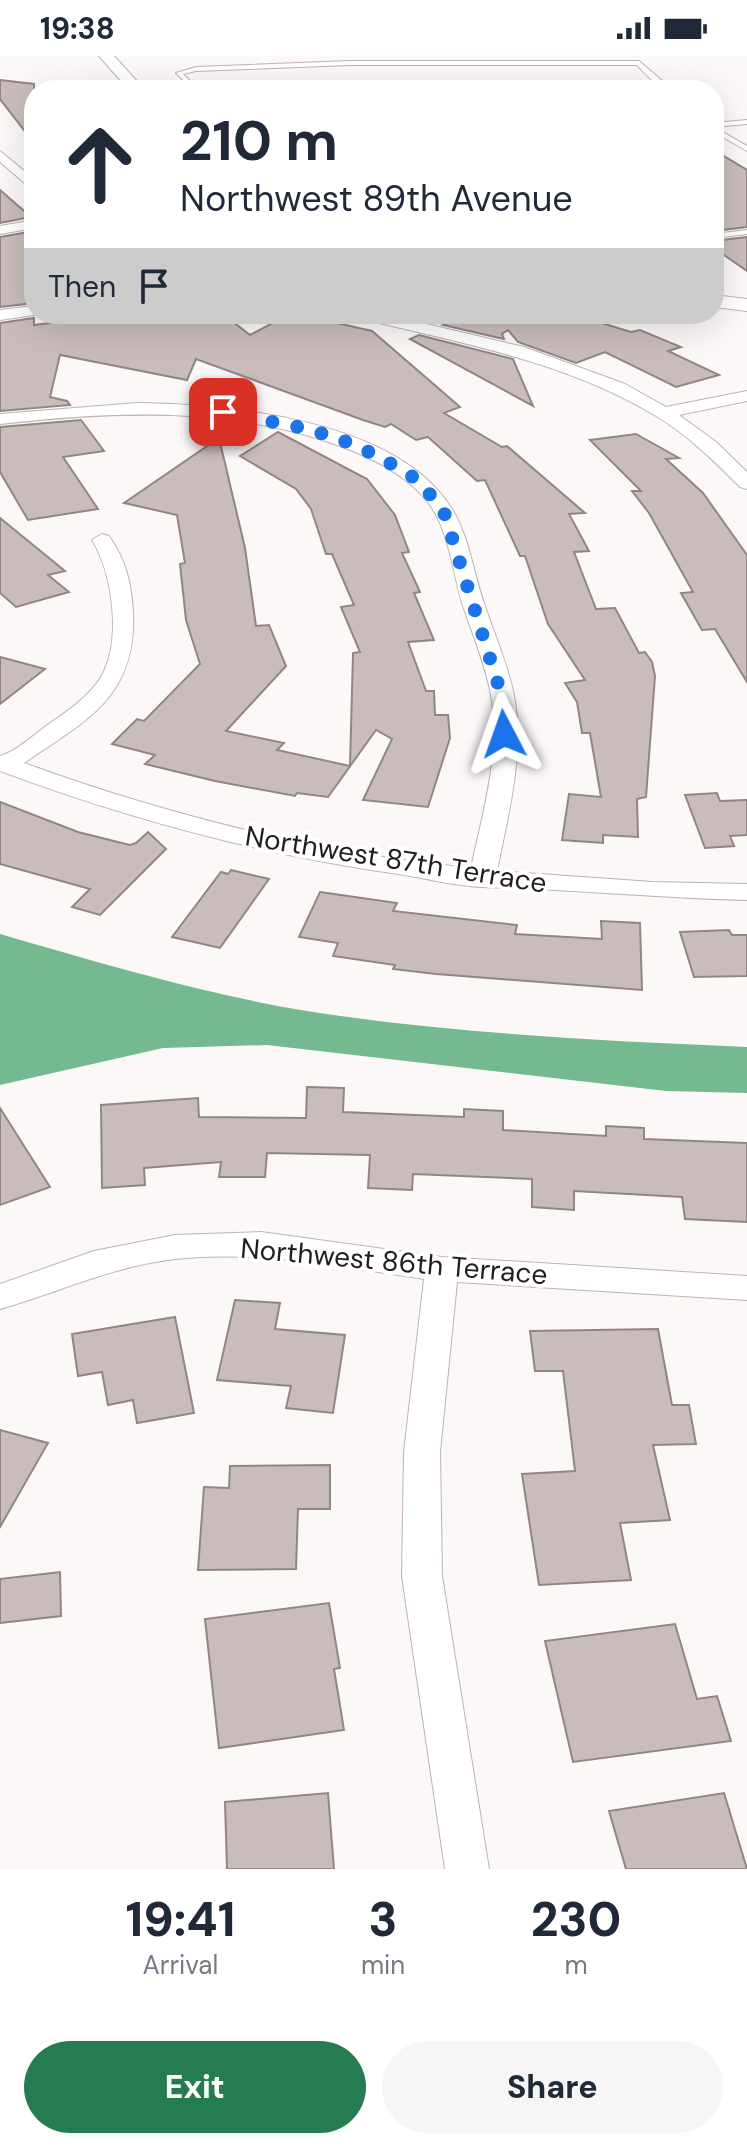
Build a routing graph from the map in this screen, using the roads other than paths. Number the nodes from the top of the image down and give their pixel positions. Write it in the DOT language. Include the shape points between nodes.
graph roads {
  1 [pos="106,56"];
  2 [pos="128,80"];
  3 [pos="186,80"];
  4 [pos="655,80"];
  5 [pos="747,125"];
  6 [pos="724,127"];
  7 [pos="724,134"];
  8 [pos="747,149"];
  9 [pos="1,158"];
  10 [pos="19,158"];
  11 [pos="24,178"];
  12 [pos="24,226"];
  13 [pos="0,230"];
  14 [pos="747,232"];
  15 [pos="724,235"];
  16 [pos="724,287"];
  17 [pos="747,288"];
  18 [pos="724,302"];
  19 [pos="747,305"];
  20 [pos="24,312"];
  21 [pos="0,315"];
  22 [pos="408,324"];
  23 [pos="747,396"];
  24 [pos="667,412"];
  25 [pos="0,419"];
  26 [pos="747,483"];
  27 [pos="102,540"];
  28 [pos="3,764"];
  29 [pos="482,879"];
  30 [pos="747,892"];
  31 [pos="442,1269"];
  32 [pos="747,1288"];
  33 [pos="0,1297"];
  34 [pos="467,1869"];
  1 -- 2 [label="street"];
  3 -- 4 [label="lane" via="179,73 251,66 452,62 639,63"];
  5 -- 6 [label="lane"];
  7 -- 8 [label="lane"];
  9 -- 10 [label="street"];
  9 -- 11 [label="street"];
  12 -- 13 [label="street"];
  14 -- 15 [label="lane"];
  16 -- 17 [label="street"];
  18 -- 19 [label="street"];
  20 -- 21 [label="street"];
  22 -- 24 [label="street" via="535,355 594,376"];
  23 -- 24 [label="street"];
  24 -- 26 [label="street"];
  25 -- 29 [label="street" via="163,407 269,420 330,436 416,479 443,509 504,703 504,765"];
  27 -- 28 [label="street" via="119,565 123,632 110,682 87,705"];
  28 -- 29 [label="street, Northwest 87th Terrace" via="99,799 211,829 340,857"];
  29 -- 30 [label="street, Northwest 87th Terrace" via="639,891"];
  31 -- 32 [label="street, Northwest 86th Terrace"];
  31 -- 33 [label="street, Northwest 86th Terrace" via="261,1244 175,1247 94,1263"];
  31 -- 34 [label="street" via="422,1452 422,1576"];
}
